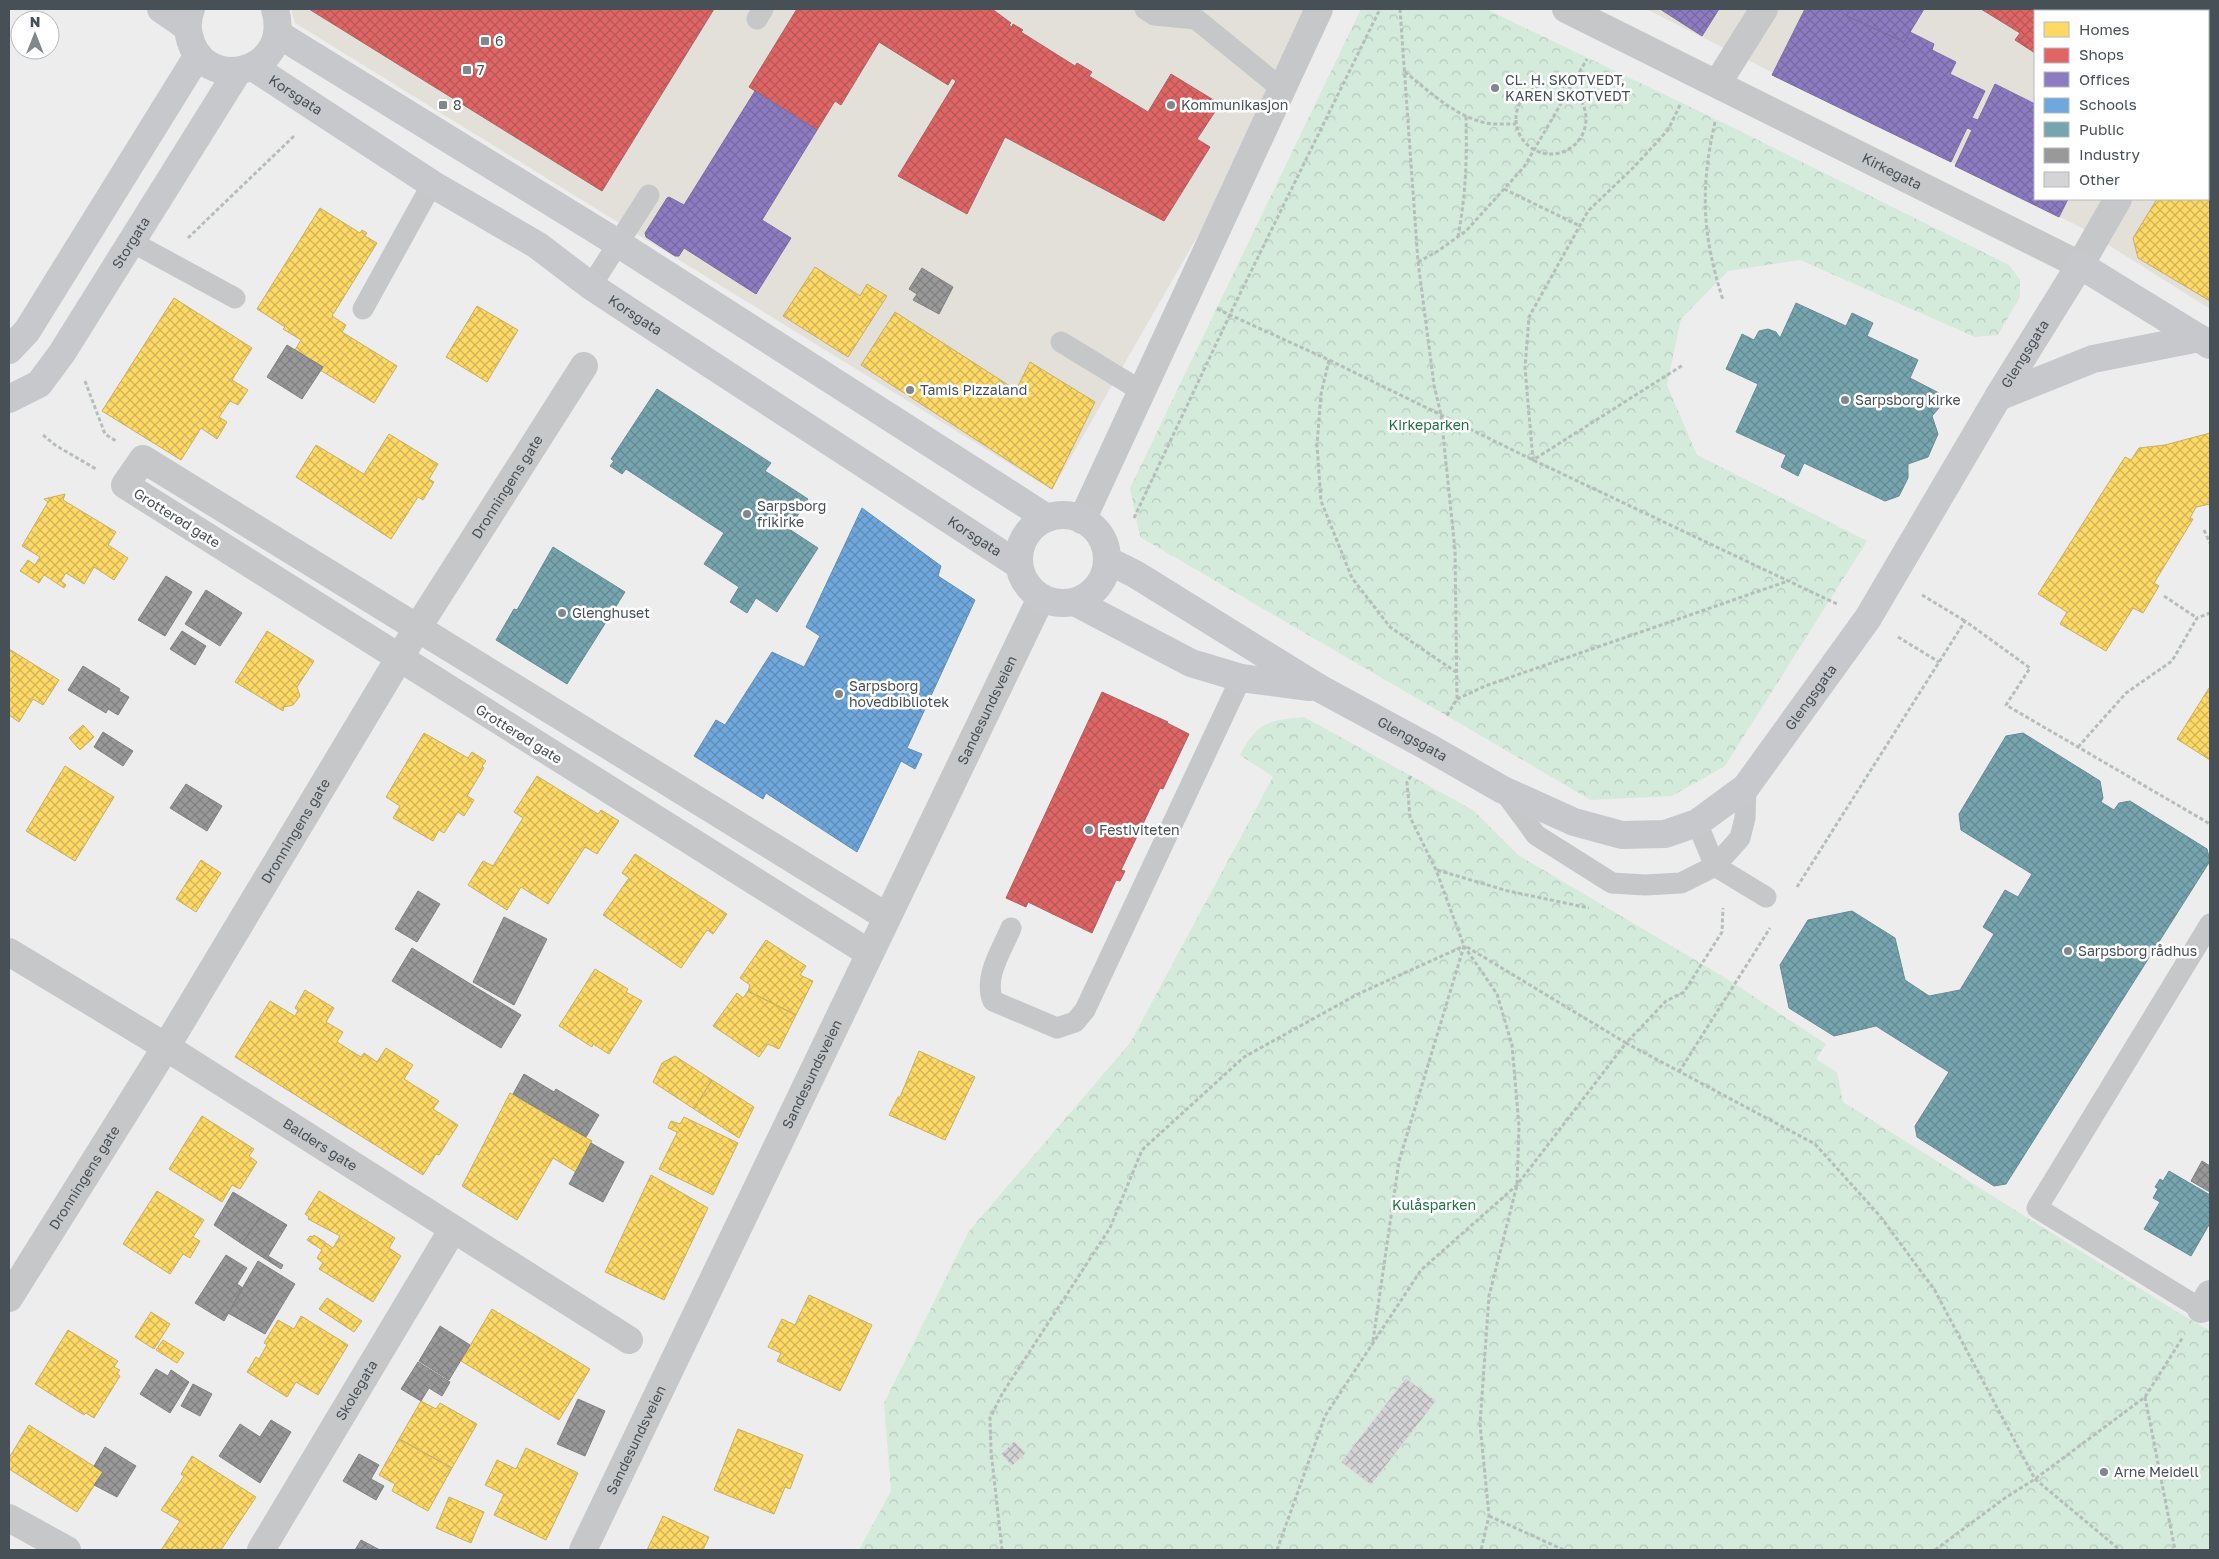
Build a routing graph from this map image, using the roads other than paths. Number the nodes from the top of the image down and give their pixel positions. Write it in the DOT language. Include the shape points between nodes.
graph roads {
  1 [pos="161,9"];
  2 [pos="1145,9"];
  3 [pos="1319,9"];
  4 [pos="1566,9"];
  5 [pos="1764,9"];
  6 [pos="1199,14"];
  7 [pos="189,18"];
  8 [pos="277,21"];
  9 [pos="198,55"];
  10 [pos="245,69"];
  11 [pos="1717,84"];
  12 [pos="1282,89"];
  13 [pos="432,184"];
  14 [pos="649,194"];
  15 [pos="2117,200"];
  16 [pos="132,242"];
  17 [pos="619,244"];
  18 [pos="2080,266"];
  19 [pos="591,286"];
  20 [pos="235,298"];
  21 [pos="363,310"];
  22 [pos="2205,341"];
  23 [pos="1061,342"];
  24 [pos="9,350"];
  25 [pos="584,366"];
  26 [pos="1143,392"];
  27 [pos="1998,398"];
  28 [pos="9,399"];
  29 [pos="1047,518"];
  30 [pos="1082,520"];
  31 [pos="1107,560"];
  32 [pos="1019,565"];
  33 [pos="1041,598"];
  34 [pos="1075,602"];
  35 [pos="418,627"];
  36 [pos="399,659"];
  37 [pos="1241,678"];
  38 [pos="1319,688"];
  39 [pos="1746,787"];
  40 [pos="1503,790"];
  41 [pos="1697,823"];
  42 [pos="1715,866"];
  43 [pos="1766,897"];
  44 [pos="887,918"];
  45 [pos="2210,924"];
  46 [pos="1011,928"];
  47 [pos="9,952"];
  48 [pos="870,953"];
  49 [pos="166,1048"];
  50 [pos="452,1229"];
  51 [pos="9,1298"];
  52 [pos="2206,1302"];
  53 [pos="629,1340"];
  54 [pos="9,1518"];
  55 [pos="67,1550"];
  56 [pos="261,1550"];
  57 [pos="584,1550"];
  1 -- 7 [label="street"];
  2 -- 6 [label="lane" via="1154,15"];
  3 -- 12 [label="street"];
  4 -- 11 [label="street, Kirkegata"];
  5 -- 11 [label="street"];
  6 -- 12 [label="lane"];
  7 -- 9 [label="street" via="190,42"];
  8 -- 10 [label="street, Storgata" via="274,48 265,59"];
  8 -- 17 [label="street"];
  9 -- 10 [label="street" via="223,70"];
  9 -- 24 [label="street" via="26,331"];
  10 -- 13 [label="street, Korsgata"];
  10 -- 16 [label="street, Storgata"];
  11 -- 18 [label="street, Kirkegata"];
  12 -- 26 [label="street"];
  13 -- 19 [label="street, Korsgata" via="536,245"];
  13 -- 21 [label="lane"];
  14 -- 17 [label="lane"];
  15 -- 18 [label="street, Glengsgata"];
  16 -- 20 [label="lane"];
  16 -- 28 [label="street, Storgata" via="39,384"];
  17 -- 19 [label="lane"];
  17 -- 29 [label="street"];
  18 -- 22 [label="street, Kirkegata"];
  18 -- 27 [label="street, Glengsgata"];
  19 -- 32 [label="street, Korsgata"];
  22 -- 27 [label="street" via="2094,359"];
  23 -- 26 [label="lane"];
  25 -- 35 [label="street, Dronningens gate"];
  26 -- 30 [label="street"];
  27 -- 39 [label="street, Glengsgata" via="1868,618"];
  29 -- 30 [label="street" via="1065,515"];
  29 -- 32 [label="street" via="1025,536 1019,550"];
  30 -- 31 [label="street" via="1101,536"];
  31 -- 34 [label="street" via="1098,586"];
  31 -- 38 [label="street, Glengsgata"];
  32 -- 33 [label="street" via="1022,578"];
  33 -- 34 [label="street" via="1063,604"];
  33 -- 44 [label="street, Sandesundsveien"];
  34 -- 37 [label="street, Glengsgata" via="1191,663"];
  35 -- 36 [label="street, Dronningens gate"];
  35 -- 36 [label="street, Grotterød gate" via="143,458 125,485"];
  35 -- 44 [label="street, Grotterød gate"];
  36 -- 48 [label="street, Grotterød gate"];
  36 -- 49 [label="street, Dronningens gate"];
  37 -- 38 [label="street, Glengsgata"];
  37 -- 46 [label="lane" via="1085,1010 1075,1022 1057,1028 993,1001 989,991 990,977"];
  38 -- 40 [label="street, Glengsgata"];
  39 -- 41 [label="street, Glengsgata"];
  39 -- 42 [label="lane" via="1745,818 1740,838"];
  40 -- 41 [label="street, Glengsgata" via="1574,822 1622,835 1665,834"];
  40 -- 42 [label="lane" via="1536,835 1612,883 1680,883"];
  41 -- 42 [label="lane"];
  42 -- 43 [label="lane"];
  44 -- 48 [label="street, Sandesundsveien"];
  45 -- 52 [label="lane" via="2037,1208"];
  47 -- 49 [label="street, Balders gate"];
  48 -- 57 [label="street, Sandesundsveien"];
  49 -- 50 [label="street, Balders gate"];
  49 -- 51 [label="street, Dronningens gate"];
  50 -- 53 [label="street, Balders gate"];
  50 -- 56 [label="street, Skolegata"];
  54 -- 55 [label="street"];
}
